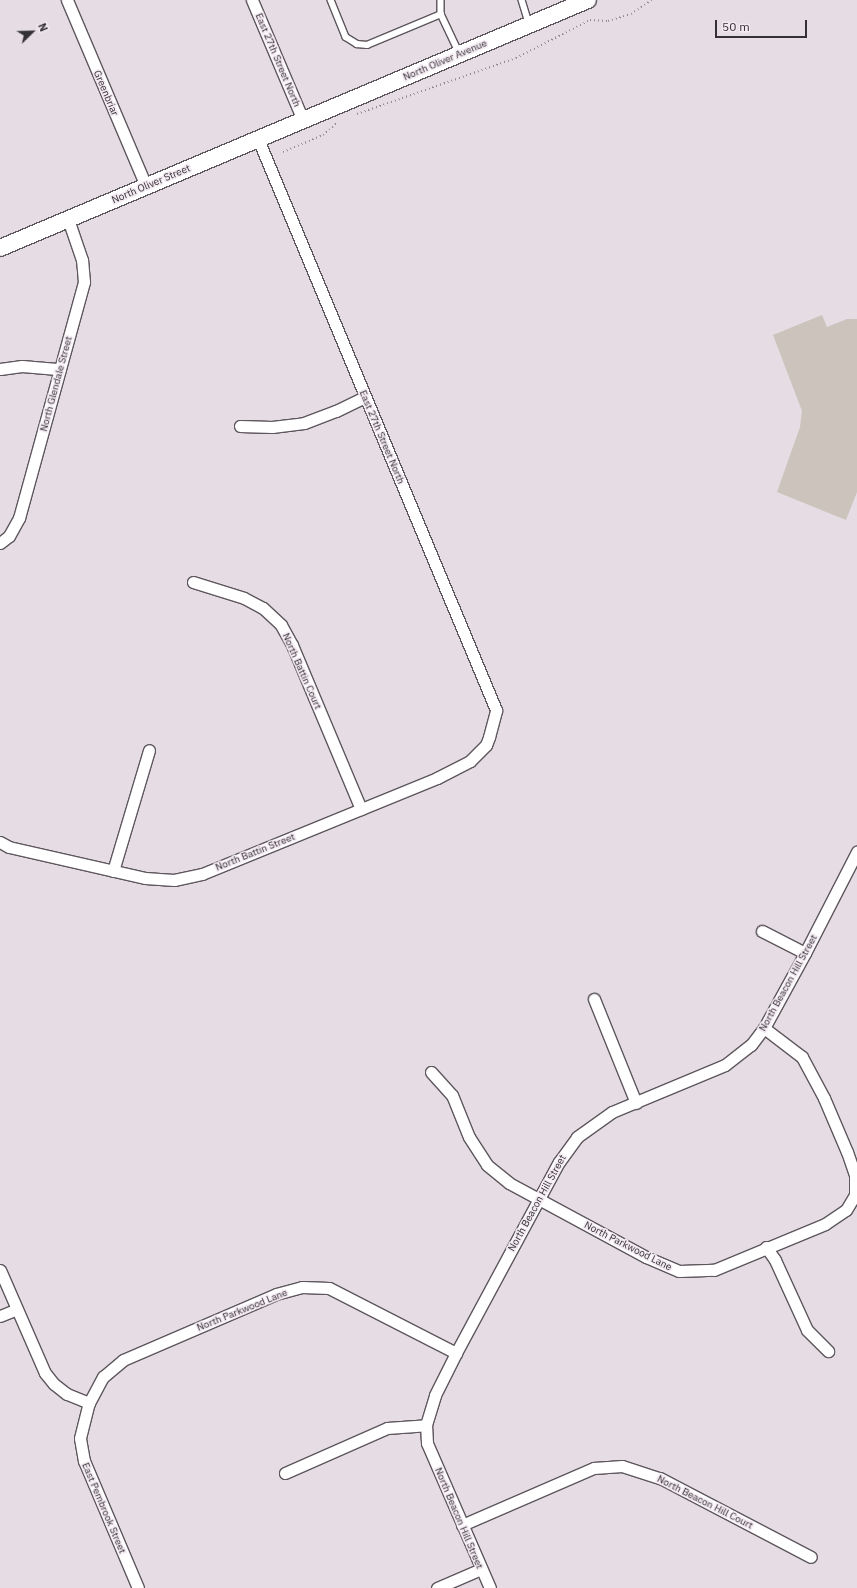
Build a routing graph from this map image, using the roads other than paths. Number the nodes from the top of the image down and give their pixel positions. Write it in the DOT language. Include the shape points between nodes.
graph roads {
  1 [pos="67,0"];
  2 [pos="252,0"];
  3 [pos="331,0"];
  4 [pos="441,0"];
  5 [pos="522,0"];
  6 [pos="588,0"];
  7 [pos="442,14"];
  8 [pos="530,24"];
  9 [pos="460,54"];
  10 [pos="303,120"];
  11 [pos="258,139"];
  12 [pos="146,186"];
  13 [pos="68,219"];
  14 [pos="0,248"];
  15 [pos="0,369"];
  16 [pos="60,369"];
  17 [pos="365,397"];
  18 [pos="240,426"];
  19 [pos="0,543"];
  20 [pos="193,582"];
  21 [pos="490,737"];
  22 [pos="149,750"];
  23 [pos="361,809"];
  24 [pos="0,842"];
  25 [pos="857,852"];
  26 [pos="113,870"];
  27 [pos="762,931"];
  28 [pos="805,953"];
  29 [pos="594,999"];
  30 [pos="764,1028"];
  31 [pos="431,1072"];
  32 [pos="636,1103"];
  33 [pos="538,1200"];
  34 [pos="766,1247"];
  35 [pos="0,1270"];
  36 [pos="17,1309"];
  37 [pos="0,1316"];
  38 [pos="828,1351"];
  39 [pos="456,1353"];
  40 [pos="89,1403"];
  41 [pos="426,1425"];
  42 [pos="285,1473"];
  43 [pos="462,1525"];
  44 [pos="811,1557"];
  45 [pos="481,1569"];
  46 [pos="138,1588"];
  47 [pos="437,1588"];
  48 [pos="490,1588"];
  1 -- 12 [label="street, Greenbriar"];
  2 -- 10 [label="street, East 27th Street North"];
  3 -- 7 [label="lane" via="346,37 357,44 367,45"];
  4 -- 7 [label="lane"];
  5 -- 8 [label="lane"];
  6 -- 8 [label="main road, North Oliver Avenue"];
  7 -- 9 [label="lane"];
  8 -- 9 [label="main road, North Oliver Avenue"];
  9 -- 10 [label="main road, North Oliver Avenue"];
  10 -- 11 [label="main road, North Oliver Street"];
  11 -- 12 [label="main road, North Oliver Street"];
  11 -- 17 [label="street, East 27th Street North"];
  12 -- 13 [label="main road, North Oliver Street"];
  13 -- 14 [label="main road, North Oliver Street"];
  13 -- 16 [label="street, North Glendale Street" via="82,260 84,282"];
  15 -- 16 [label="street" via="22,366"];
  16 -- 19 [label="street, North Glendale Street" via="19,518 9,536"];
  17 -- 18 [label="street" via="304,423 272,427"];
  17 -- 21 [label="street, East 27th Street North" via="496,710"];
  20 -- 23 [label="street, North Battin Court" via="244,598 263,608 281,625 292,645"];
  21 -- 23 [label="street, North Battin Street" via="486,745 470,761 437,778"];
  22 -- 26 [label="street"];
  23 -- 26 [label="street, North Battin Street" via="202,874 174,880 145,878"];
  24 -- 26 [label="street, North Battin Street" via="9,847"];
  25 -- 28 [label="street, North Beacon Hill Street"];
  27 -- 28 [label="street"];
  28 -- 30 [label="street, North Beacon Hill Street"];
  29 -- 32 [label="street"];
  30 -- 32 [label="street, North Beacon Hill Street" via="751,1045 725,1065"];
  30 -- 34 [label="street" via="802,1057 824,1098 855,1175 855,1195 846,1210 825,1224"];
  31 -- 33 [label="street" via="452,1095 469,1137 487,1165 509,1183"];
  32 -- 33 [label="street, North Beacon Hill Street" via="612,1112 577,1137 559,1162"];
  33 -- 34 [label="street, North Parkwood Lane" via="646,1257 680,1271 714,1270"];
  33 -- 39 [label="street, North Beacon Hill Street"];
  34 -- 38 [label="street" via="775,1260 807,1330"];
  35 -- 36 [label="street"];
  36 -- 37 [label="street"];
  36 -- 40 [label="street" via="45,1373 67,1394"];
  39 -- 40 [label="street, North Parkwood Lane" via="329,1288 302,1287 276,1294 122,1360 102,1377"];
  39 -- 41 [label="street, North Beacon Hill Street" via="436,1395"];
  40 -- 46 [label="street, East Pembrook Street" via="80,1438 84,1461"];
  41 -- 42 [label="street" via="387,1428"];
  41 -- 43 [label="street, North Beacon Hill Street" via="427,1443"];
  43 -- 44 [label="street, North Beacon Hill Court" via="594,1468 622,1466 660,1478"];
  43 -- 45 [label="street, North Beacon Hill Street"];
  45 -- 47 [label="street"];
  45 -- 48 [label="street, North Beacon Hill Street"];
}
